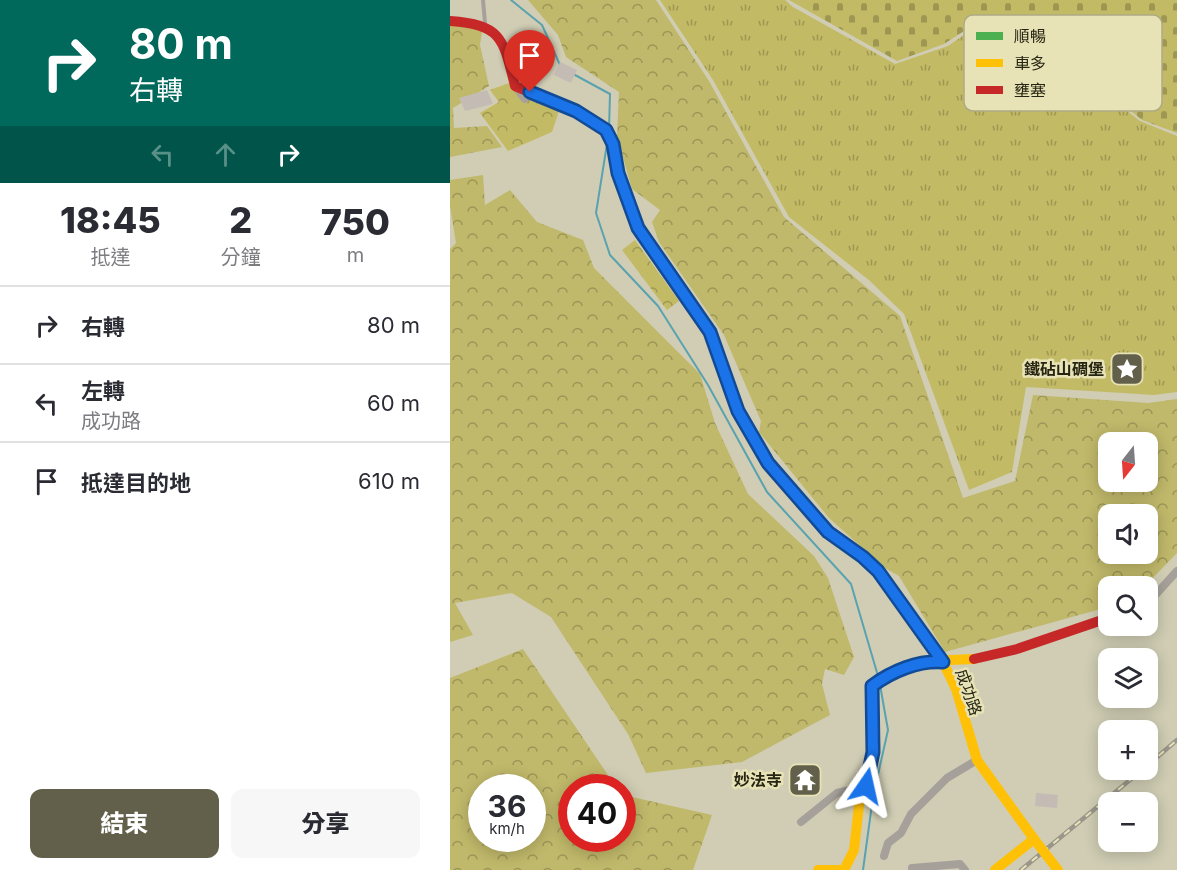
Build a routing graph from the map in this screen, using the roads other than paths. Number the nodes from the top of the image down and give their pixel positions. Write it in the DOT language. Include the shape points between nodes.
graph roads {
  1 [pos="483,0"];
  2 [pos="450,21"];
  3 [pos="485,25"];
  4 [pos="515,86"];
  5 [pos="525,99"];
  6 [pos="1177,571"];
  7 [pos="1158,592"];
  8 [pos="1098,621"];
  9 [pos="943,662"];
  10 [pos="977,760"];
  11 [pos="866,786"];
  12 [pos="801,822"];
  13 [pos="1034,839"];
  14 [pos="884,856"];
  15 [pos="912,868"];
  16 [pos="818,870"];
  17 [pos="965,870"];
  18 [pos="995,870"];
  19 [pos="1058,870"];
  1 -- 3 [label="lane"];
  2 -- 3 [label="street"];
  3 -- 4 [label="street" via="497,35"];
  4 -- 5 [label="street"];
  4 -- 9 [label="street, 成功路" via="576,111 608,135 638,228 710,332 738,411 768,463 828,532 878,571"];
  6 -- 7 [label="street"];
  8 -- 9 [label="street" via="1017,649"];
  9 -- 10 [label="street, 成功路" via="956,689"];
  9 -- 11 [label="street" via="926,661 872,686 873,752"];
  10 -- 13 [label="street, 成功路"];
  10 -- 14 [label="street" via="947,778 911,814 901,833 888,843"];
  11 -- 12 [label="street" via="837,793"];
  11 -- 16 [label="street" via="857,812 852,860 844,870"];
  13 -- 18 [label="street"];
  13 -- 19 [label="street, 成功路, bridge"];
  15 -- 17 [label="street" via="960,864"];
}
